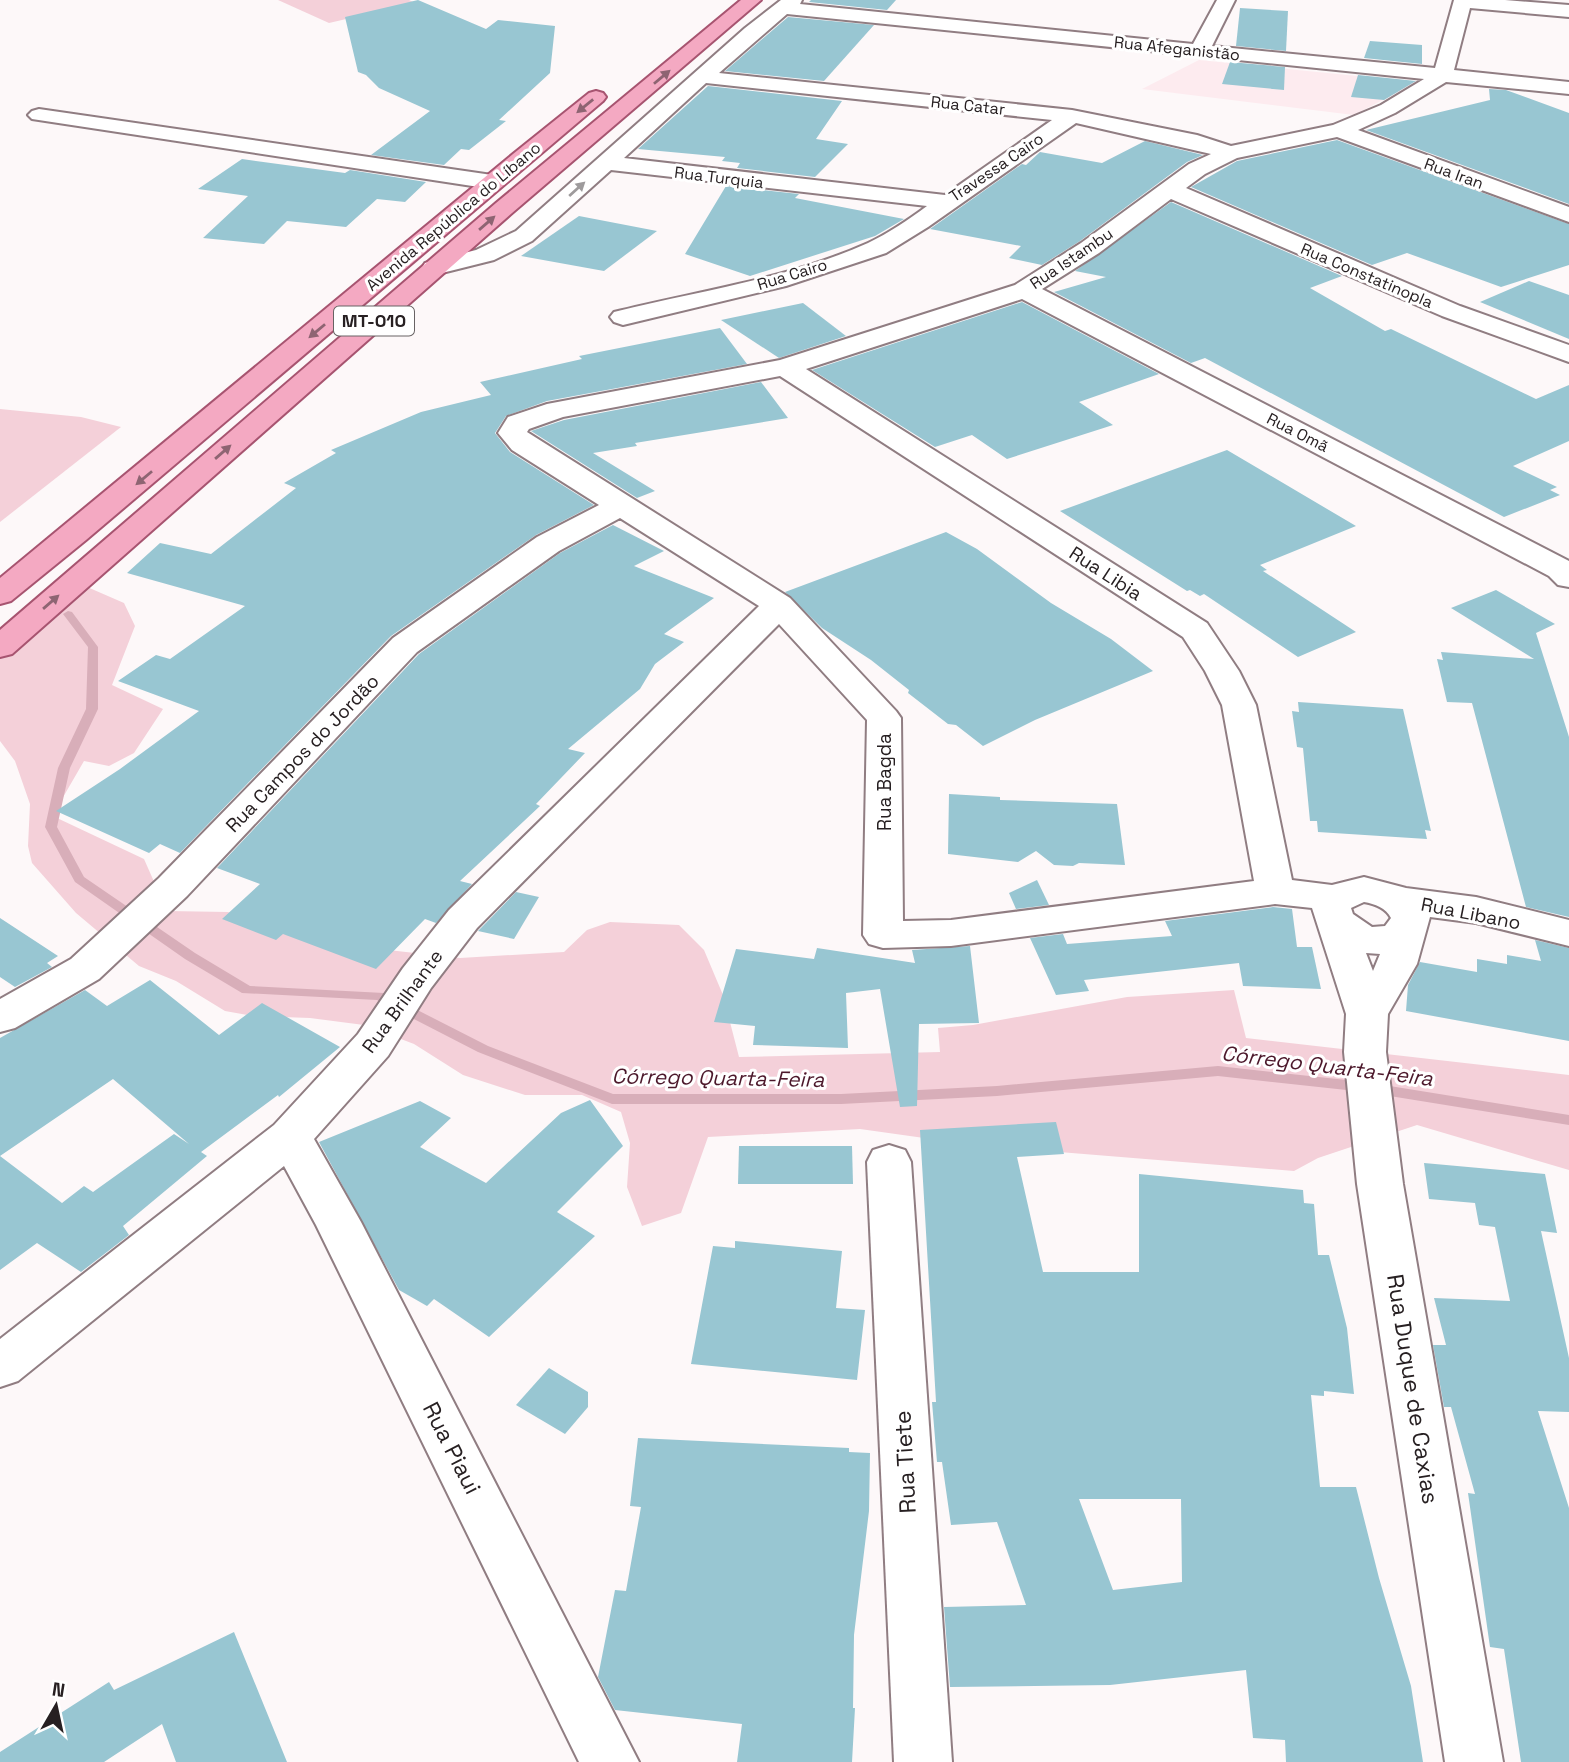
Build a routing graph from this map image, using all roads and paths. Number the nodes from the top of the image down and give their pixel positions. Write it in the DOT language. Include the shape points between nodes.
graph roads {
  1 [pos="752,0"];
  2 [pos="1226,0"];
  3 [pos="1463,1"];
  4 [pos="789,4"];
  5 [pos="1569,11"];
  6 [pos="720,29"];
  7 [pos="752,32"];
  8 [pos="1200,50"];
  9 [pos="1443,74"];
  10 [pos="703,77"];
  11 [pos="1488,80"];
  12 [pos="614,82"];
  13 [pos="1569,88"];
  14 [pos="1569,106"];
  15 [pos="39,115"];
  16 [pos="1072,116"];
  17 [pos="1339,131"];
  18 [pos="1230,153"];
  19 [pos="606,163"];
  20 [pos="492,182"];
  21 [pos="1168,189"];
  22 [pos="832,190"];
  23 [pos="949,202"];
  24 [pos="1569,215"];
  25 [pos="435,268"];
  26 [pos="1024,290"];
  27 [pos="624,317"];
  28 [pos="1569,354"];
  29 [pos="785,367"];
  30 [pos="518,423"];
  31 [pos="619,507"];
  32 [pos="1569,578"];
  33 [pos="0,594"];
  34 [pos="779,605"];
  35 [pos="0,647"];
  36 [pos="1275,891"];
  37 [pos="1335,911"];
  38 [pos="1405,917"];
  39 [pos="1556,931"];
  40 [pos="0,1018"];
  41 [pos="1366,1033"];
  42 [pos="290,1137"];
  43 [pos="889,1162"];
  44 [pos="0,1367"];
  45 [pos="610,1762"];
  46 [pos="923,1762"];
  47 [pos="1474,1762"];
  1 -- 6 [label="main road, Avenida República do Líbano / MT-010"];
  2 -- 8 [label="street"];
  3 -- 5 [label="street"];
  3 -- 9 [label="street"];
  4 -- 7 [label="street, Avenida República do Líbano"];
  4 -- 8 [label="street, Rua Afeganistão"];
  6 -- 7 [label="street"];
  25 -- 6 [label="main road, Avenida República do Líbano / MT-010, one-way"];
  7 -- 10 [label="street, Avenida República do Líbano"];
  8 -- 9 [label="street, Rua Afeganistão"];
  9 -- 11 [label="street, Rua Afeganistão"];
  9 -- 17 [label="street, Rua Istambu" via="1388,109"];
  10 -- 16 [label="street, Rua Catar"];
  10 -- 19 [label="street, Avenida República do Líbano"];
  11 -- 13 [label="street, Rua Afeganistão"];
  11 -- 14 [label="street"];
  12 -- 20 [label="main road, Avenida República do Líbano / MT-010, one-way"];
  15 -- 20 [label="street"];
  16 -- 18 [label="street, Rua Catar"];
  16 -- 23 [label="street, Travessa Cairo"];
  17 -- 18 [label="street, Rua Istambu"];
  17 -- 24 [label="street, Rua Iran"];
  18 -- 21 [label="street, Rua Istambu"];
  19 -- 22 [label="street, Rua Turquia"];
  25 -- 19 [label="street, Avenida República do Líbano, one-way" via="485,255 524,236"];
  20 -- 33 [label="main road, Avenida República do Líbano / MT-010, one-way"];
  21 -- 26 [label="street, Rua Istambu" via="1090,248"];
  21 -- 28 [label="street, Rua Constatinopla" via="1451,311"];
  22 -- 23 [label="street, Travessa Cairo"];
  23 -- 27 [label="street, Rua Cairo" via="868,251 758,285"];
  35 -- 25 [label="main road, Avenida República do Líbano / MT-010, one-way"];
  26 -- 29 [label="street, Rua Istambu"];
  26 -- 32 [label="street, Rua Omã" via="1560,569"];
  29 -- 30 [label="street, Rua Istambu" via="557,410"];
  29 -- 36 [label="street, Rua Libia" via="1195,630 1239,705"];
  30 -- 31 [label="street, Rua Bagda" via="512,433 516,439"];
  31 -- 34 [label="street, Rua Bagda"];
  31 -- 40 [label="street, Rua Campos do Jordão" via="548,544 405,645 173,887 85,969"];
  34 -- 36 [label="street, Rua Bagda" via="884,718 883,935 951,933"];
  34 -- 42 [label="street, Rua Brilhante" via="463,919 373,1045"];
  36 -- 37 [label="street, Rua Libano"];
  37 -- 38 [label="street, Rua Libano" via="1347,932 1363,939 1396,938"];
  37 -- 41 [label="street, Rua Duque de Caxias"];
  38 -- 39 [label="street, Rua Libano"];
  38 -- 41 [label="street" via="1397,964"];
  41 -- 47 [label="street, Rua Duque de Caxias" via="1382,1198"];
  42 -- 44 [label="street, Rua Brilhante"];
  42 -- 45 [label="street, Rua Piaui" via="338,1222"];
  43 -- 46 [label="street, Rua Tiete"];
}
